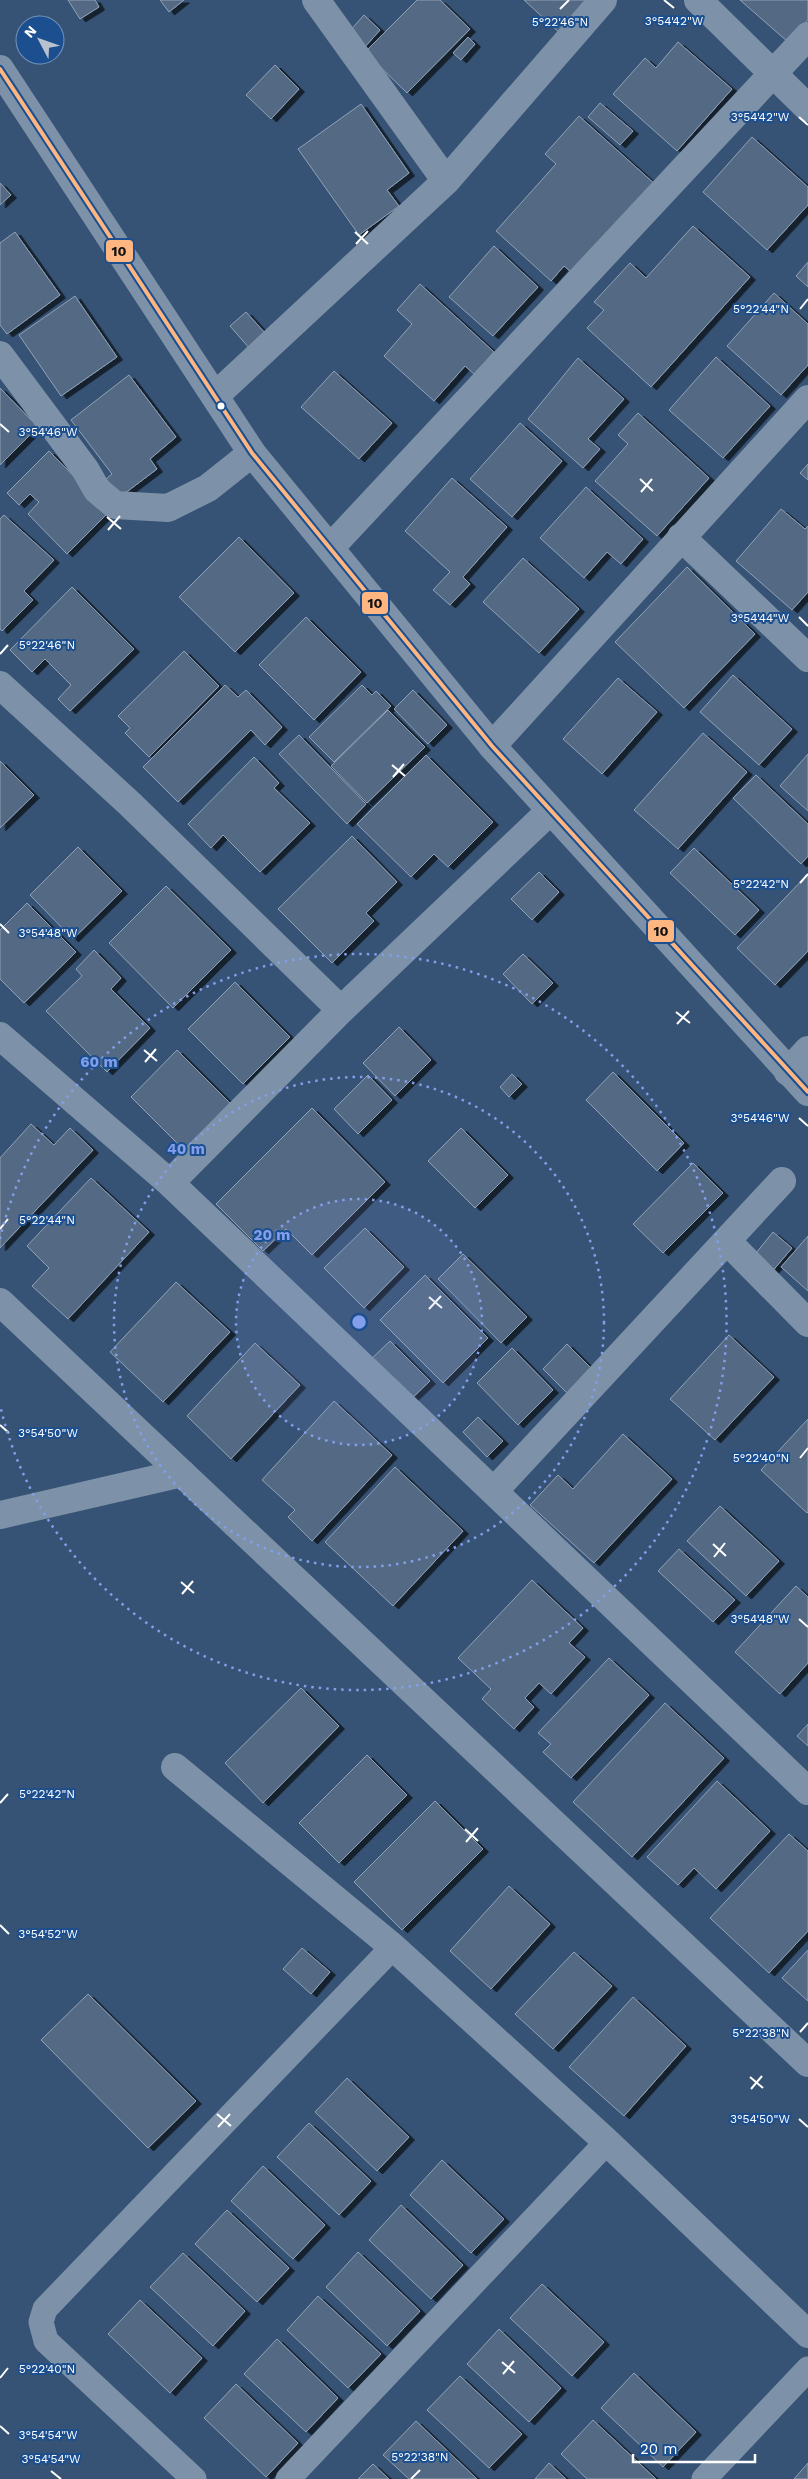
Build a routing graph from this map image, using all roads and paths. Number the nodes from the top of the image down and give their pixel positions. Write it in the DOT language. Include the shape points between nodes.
graph roads {
  1 [pos="316,0"];
  2 [pos="602,0"];
  3 [pos="698,0"];
  4 [pos="808,36"];
  5 [pos="0,69"];
  6 [pos="774,73"];
  7 [pos="808,108"];
  8 [pos="446,181"];
  9 [pos="0,355"];
  10 [pos="215,396"];
  11 [pos="808,399"];
  12 [pos="252,453"];
  13 [pos="681,537"];
  14 [pos="330,547"];
  15 [pos="808,658"];
  16 [pos="0,686"];
  17 [pos="492,746"];
  18 [pos="550,811"];
  19 [pos="341,1010"];
  20 [pos="0,1036"];
  21 [pos="808,1050"];
  22 [pos="788,1072"];
  23 [pos="808,1092"];
  24 [pos="782,1181"];
  25 [pos="170,1183"];
  26 [pos="727,1240"];
  27 [pos="0,1302"];
  28 [pos="808,1322"];
  29 [pos="182,1473"];
  30 [pos="494,1491"];
  31 [pos="0,1515"];
  32 [pos="175,1766"];
  33 [pos="808,1791"];
  34 [pos="393,1947"];
  35 [pos="808,2062"];
  36 [pos="607,2142"];
  37 [pos="808,2334"];
  38 [pos="808,2369"];
  39 [pos="194,2479"];
  40 [pos="288,2479"];
  41 [pos="704,2479"];
  1 -- 8 [label="street"];
  2 -- 8 [label="street"];
  3 -- 6 [label="street"];
  4 -- 6 [label="street"];
  5 -- 10 [label="street"];
  6 -- 7 [label="street"];
  6 -- 14 [label="street"];
  8 -- 10 [label="street"];
  9 -- 12 [label="street" via="98,490 115,505 168,508 208,488"];
  10 -- 12 [label="street"];
  11 -- 13 [label="street"];
  12 -- 14 [label="street"];
  13 -- 15 [label="street"];
  13 -- 17 [label="street"];
  14 -- 17 [label="street"];
  16 -- 19 [label="street" via="130,804"];
  17 -- 18 [label="street"];
  18 -- 19 [label="street"];
  18 -- 22 [label="street"];
  19 -- 25 [label="street"];
  20 -- 25 [label="street"];
  21 -- 22 [label="street"];
  22 -- 23 [label="street"];
  24 -- 26 [label="street"];
  25 -- 30 [label="street"];
  26 -- 28 [label="street"];
  26 -- 30 [label="street"];
  27 -- 29 [label="street"];
  29 -- 31 [label="street"];
  29 -- 35 [label="street"];
  30 -- 33 [label="street"];
  32 -- 34 [label="street"];
  34 -- 36 [label="street"];
  34 -- 39 [label="lane" via="45,2309 41,2322 46,2341"];
  36 -- 37 [label="street"];
  36 -- 40 [label="lane"];
  38 -- 41 [label="lane"];
}
